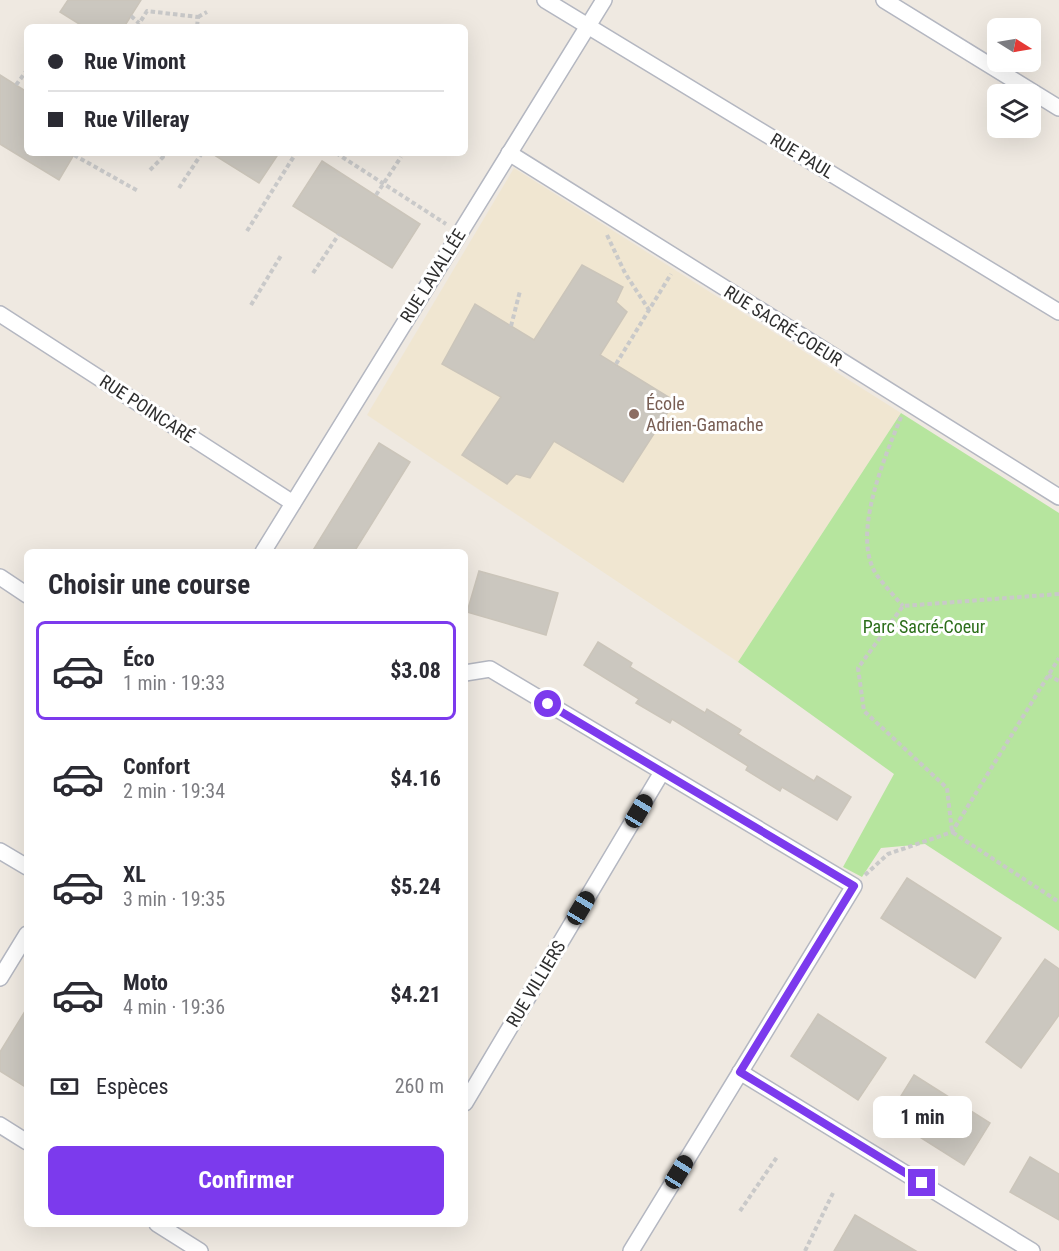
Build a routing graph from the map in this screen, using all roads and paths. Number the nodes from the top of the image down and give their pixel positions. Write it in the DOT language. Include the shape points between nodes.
graph roads {
  1 [pos="545,0"];
  2 [pos="604,0"];
  3 [pos="884,0"];
  4 [pos="207,12"];
  5 [pos="131,16"];
  6 [pos="198,17"];
  7 [pos="137,24"];
  8 [pos="139,24"];
  9 [pos="197,24"];
  10 [pos="588,26"];
  11 [pos="24,74"];
  12 [pos="16,85"];
  13 [pos="1059,108"];
  14 [pos="509,153"];
  15 [pos="76,156"];
  16 [pos="162,156"];
  17 [pos="200,156"];
  18 [pos="294,156"];
  19 [pos="341,156"];
  20 [pos="401,157"];
  21 [pos="150,170"];
  22 [pos="383,184"];
  23 [pos="179,188"];
  24 [pos="138,191"];
  25 [pos="376,195"];
  26 [pos="594,207"];
  27 [pos="247,231"];
  28 [pos="460,233"];
  29 [pos="339,234"];
  30 [pos="282,254"];
  31 [pos="680,261"];
  32 [pos="313,273"];
  33 [pos="520,291"];
  34 [pos="251,305"];
  35 [pos="649,310"];
  36 [pos="1059,312"];
  37 [pos="0,314"];
  38 [pos="511,326"];
  39 [pos="616,364"];
  40 [pos="906,403"];
  41 [pos="1059,497"];
  42 [pos="293,503"];
  43 [pos="265,549"];
  44 [pos="0,577"];
  45 [pos="24,593"];
  46 [pos="1059,594"];
  47 [pos="903,606"];
  48 [pos="1059,658"];
  49 [pos="468,673"];
  50 [pos="1048,675"];
  51 [pos="1059,681"];
  52 [pos="662,772"];
  53 [pos="952,832"];
  54 [pos="0,851"];
  55 [pos="24,865"];
  56 [pos="854,886"];
  57 [pos="1059,902"];
  58 [pos="24,939"];
  59 [pos="0,978"];
  60 [pos="740,1072"];
  61 [pos="468,1098"];
  62 [pos="0,1125"];
  63 [pos="24,1140"];
  64 [pos="777,1157"];
  65 [pos="833,1193"];
  66 [pos="740,1211"];
  67 [pos="162,1227"];
  68 [pos="200,1251"];
  69 [pos="631,1251"];
  70 [pos="805,1251"];
  71 [pos="1032,1251"];
  1 -- 10 [label="street, RUE PAUL"];
  2 -- 10 [label="street, RUE LAVALLÉE"];
  3 -- 13 [label="street"];
  4 -- 6 [label="path"];
  5 -- 7 [label="path"];
  6 -- 8 [label="path" via="147,11"];
  6 -- 9 [label="path"];
  10 -- 14 [label="street, RUE LAVALLÉE"];
  10 -- 36 [label="street, RUE PAUL"];
  11 -- 12 [label="path"];
  14 -- 26 [label="street, RUE SACRÉ-COEUR"];
  14 -- 28 [label="street, RUE LAVALLÉE"];
  15 -- 24 [label="path"];
  16 -- 21 [label="path"];
  17 -- 23 [label="path"];
  18 -- 27 [label="path"];
  19 -- 22 [label="path"];
  20 -- 22 [label="path"];
  22 -- 25 [label="path"];
  22 -- 28 [label="path"];
  26 -- 31 [label="street, RUE SACRÉ-COEUR"];
  26 -- 35 [label="path" via="625,273"];
  28 -- 42 [label="street, RUE LAVALLÉE"];
  29 -- 32 [label="path"];
  30 -- 34 [label="path"];
  31 -- 35 [label="path"];
  31 -- 40 [label="street, RUE SACRÉ-COEUR"];
  33 -- 38 [label="path"];
  35 -- 39 [label="path"];
  37 -- 42 [label="street, RUE POINCARÉ"];
  40 -- 41 [label="street, RUE SACRÉ-COEUR"];
  40 -- 47 [label="path" via="880,469 866,538 875,573"];
  42 -- 43 [label="street, RUE LAVALLÉE"];
  44 -- 45 [label="street"];
  46 -- 47 [label="path"];
  47 -- 53 [label="path" via="858,668 864,711 947,788"];
  48 -- 50 [label="path"];
  49 -- 52 [label="street" via="490,669"];
  50 -- 51 [label="path"];
  50 -- 53 [label="path"];
  52 -- 56 [label="street"];
  52 -- 61 [label="street, RUE VILLIERS"];
  53 -- 56 [label="path" via="888,854"];
  53 -- 57 [label="path"];
  54 -- 55 [label="street"];
  56 -- 60 [label="street"];
  58 -- 59 [label="street"];
  60 -- 69 [label="street"];
  60 -- 71 [label="street"];
  62 -- 63 [label="street"];
  64 -- 66 [label="path"];
  65 -- 70 [label="path"];
  67 -- 68 [label="street"];
}
